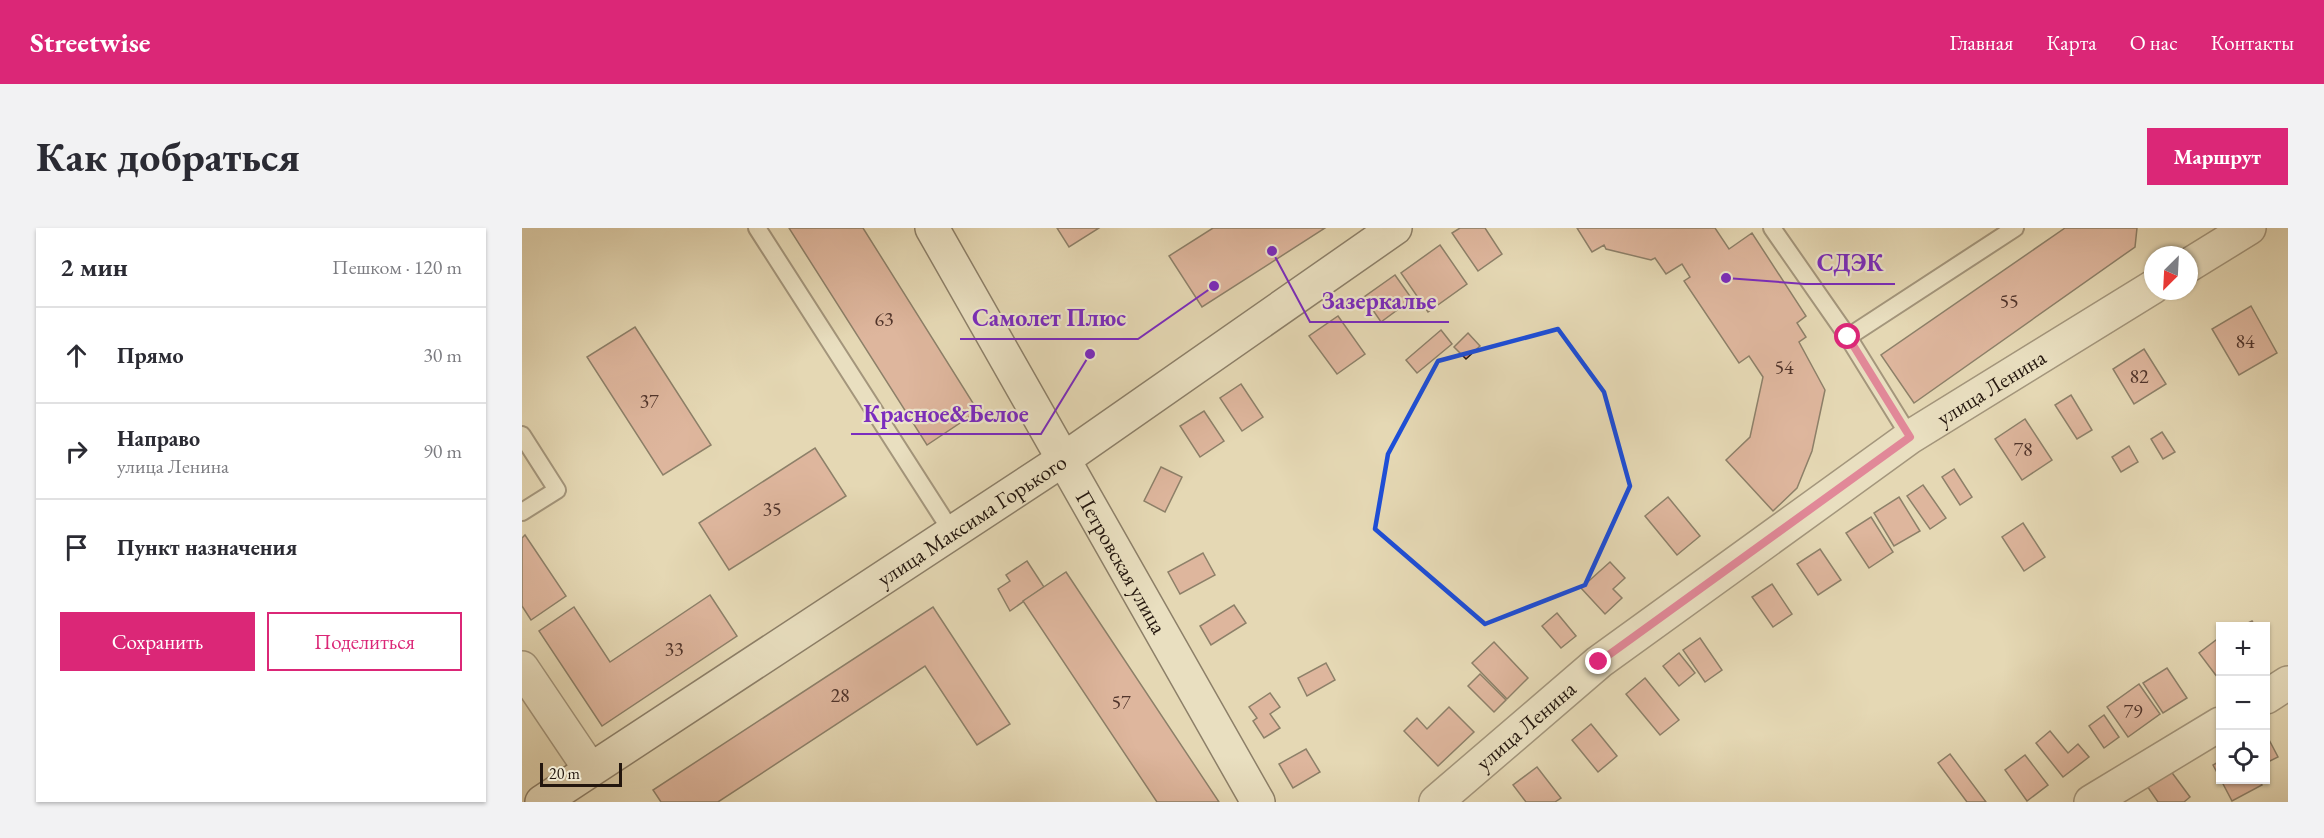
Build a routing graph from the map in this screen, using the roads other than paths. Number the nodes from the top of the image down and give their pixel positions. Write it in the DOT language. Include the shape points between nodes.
graph roads {
  1 [pos="757,228"];
  2 [pos="932,228"];
  3 [pos="1395,228"];
  4 [pos="1772,228"];
  5 [pos="2015,228"];
  6 [pos="2249,228"];
  7 [pos="2198,259"];
  8 [pos="2144,293"];
  9 [pos="1848,337"];
  10 [pos="522,435"];
  11 [pos="1910,437"];
  12 [pos="1064,459"];
  13 [pos="522,512"];
  14 [pos="952,532"];
  15 [pos="522,668"];
  16 [pos="2288,683"];
  17 [pos="2270,694"];
  18 [pos="2216,726"];
  19 [pos="590,769"];
  20 [pos="542,802"];
  21 [pos="1258,802"];
  22 [pos="1436,802"];
  23 [pos="2091,802"];
  1 -- 14 [label="lane"];
  2 -- 12 [label="main road, Петровская улица"];
  3 -- 12 [label="main road, улица Максима Горького"];
  4 -- 9 [label="lane"];
  5 -- 9 [label="lane"];
  6 -- 7 [label="main road"];
  8 -- 11 [label="main road, улица Ленина"];
  9 -- 11 [label="lane"];
  10 -- 13 [label="lane" via="557,490"];
  11 -- 22 [label="main road, улица Ленина" via="1599,662"];
  12 -- 14 [label="main road, улица Максима Горького"];
  12 -- 21 [label="main road, Петровская улица"];
  14 -- 19 [label="main road, улица Максима Горького"];
  15 -- 19 [label="main road"];
  16 -- 17 [label="main road"];
  18 -- 23 [label="main road"];
  19 -- 20 [label="main road, улица Максима Горького"];
}
